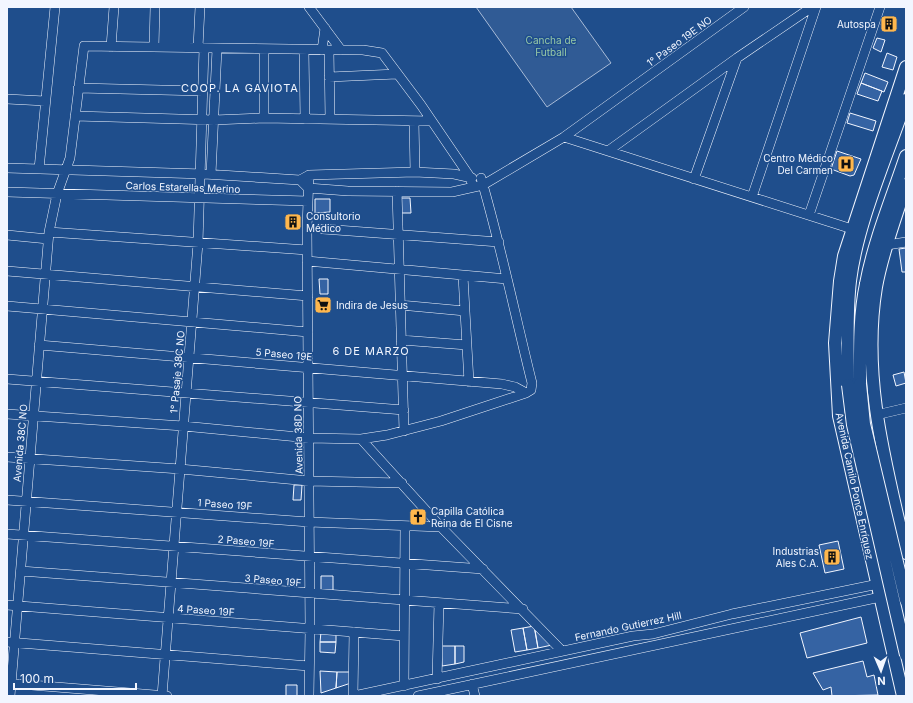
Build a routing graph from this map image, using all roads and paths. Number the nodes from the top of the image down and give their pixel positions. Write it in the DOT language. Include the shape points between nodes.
graph roads {
  1 [pos="55,7"];
  2 [pos="114,7"];
  3 [pos="155,7"];
  4 [pos="200,7"];
  5 [pos="309,7"];
  6 [pos="744,7"];
  7 [pos="812,7"];
  8 [pos="816,7"];
  9 [pos="880,7"];
  10 [pos="325,28"];
  11 [pos="111,47"];
  12 [pos="154,47"];
  13 [pos="201,48"];
  14 [pos="217,49"];
  15 [pos="264,49"];
  16 [pos="304,50"];
  17 [pos="326,50"];
  18 [pos="341,50"];
  19 [pos="737,58"];
  20 [pos="906,67"];
  21 [pos="398,74"];
  22 [pos="329,77"];
  23 [pos="78,88"];
  24 [pos="203,91"];
  25 [pos="7,99"];
  26 [pos="906,100"];
  27 [pos="45,101"];
  28 [pos="75,116"];
  29 [pos="264,118"];
  30 [pos="202,119"];
  31 [pos="305,119"];
  32 [pos="330,119"];
  33 [pos="214,120"];
  34 [pos="414,120"];
  35 [pos="431,121"];
  36 [pos="564,137"];
  37 [pos="608,151"];
  38 [pos="906,156"];
  39 [pos="7,168"];
  40 [pos="39,169"];
  41 [pos="66,170"];
  42 [pos="415,172"];
  43 [pos="200,174"];
  44 [pos="211,174"];
  45 [pos="309,175"];
  46 [pos="470,177"];
  47 [pos="694,179"];
  48 [pos="300,180"];
  49 [pos="485,181"];
  50 [pos="906,186"];
  51 [pos="473,187"];
  52 [pos="308,188"];
  53 [pos="397,191"];
  54 [pos="7,192"];
  55 [pos="57,194"];
  56 [pos="752,197"];
  57 [pos="200,199"];
  58 [pos="308,202"];
  59 [pos="809,216"];
  60 [pos="323,228"];
  61 [pos="852,229"];
  62 [pos="398,234"];
  63 [pos="7,236"];
  64 [pos="48,236"];
  65 [pos="499,242"];
  66 [pos="906,242"];
  67 [pos="198,243"];
  68 [pos="887,245"];
  69 [pos="307,250"];
  70 [pos="307,261"];
  71 [pos="399,269"];
  72 [pos="7,271"];
  73 [pos="45,274"];
  74 [pos="462,276"];
  75 [pos="508,279"];
  76 [pos="850,280"];
  77 [pos="195,288"];
  78 [pos="308,296"];
  79 [pos="400,305"];
  80 [pos="7,306"];
  81 [pos="42,309"];
  82 [pos="465,311"];
  83 [pos="837,312"];
  84 [pos="192,322"];
  85 [pos="308,332"];
  86 [pos="401,340"];
  87 [pos="39,345"];
  88 [pos="467,346"];
  89 [pos="189,357"];
  90 [pos="308,367"];
  91 [pos="402,376"];
  92 [pos="7,379"];
  93 [pos="36,381"];
  94 [pos="469,382"];
  95 [pos="854,384"];
  96 [pos="186,393"];
  97 [pos="526,393"];
  98 [pos="308,403"];
  99 [pos="906,408"];
  100 [pos="404,410"];
  101 [pos="7,414"];
  102 [pos="876,415"];
  103 [pos="34,416"];
  104 [pos="183,426"];
  105 [pos="404,431"];
  106 [pos="309,438"];
  107 [pos="361,439"];
  108 [pos="7,457"];
  109 [pos="30,459"];
  110 [pos="180,468"];
  111 [pos="309,481"];
  112 [pos="402,483"];
  113 [pos="7,500"];
  114 [pos="26,501"];
  115 [pos="176,512"];
  116 [pos="309,522"];
  117 [pos="405,526"];
  118 [pos="441,527"];
  119 [pos="7,534"];
  120 [pos="24,535"];
  121 [pos="903,540"];
  122 [pos="867,545"];
  123 [pos="173,547"];
  124 [pos="906,553"];
  125 [pos="310,557"];
  126 [pos="406,564"];
  127 [pos="483,569"];
  128 [pos="21,570"];
  129 [pos="906,578"];
  130 [pos="170,582"];
  131 [pos="876,584"];
  132 [pos="906,591"];
  133 [pos="310,594"];
  134 [pos="879,597"];
  135 [pos="906,600"];
  136 [pos="405,601"];
  137 [pos="438,603"];
  138 [pos="7,605"];
  139 [pos="18,606"];
  140 [pos="523,609"];
  141 [pos="906,616"];
  142 [pos="167,618"];
  143 [pos="310,629"];
  144 [pos="887,630"];
  145 [pos="354,632"];
  146 [pos="404,636"];
  147 [pos="11,642"];
  148 [pos="562,651"];
  149 [pos="165,654"];
  150 [pos="906,655"];
  151 [pos="309,666"];
  152 [pos="437,679"];
  153 [pos="9,684"];
  154 [pos="472,684"];
  155 [pos="404,686"];
  156 [pos="10,696"];
  157 [pos="162,696"];
  158 [pos="167,696"];
  159 [pos="309,696"];
  160 [pos="353,696"];
  161 [pos="418,696"];
  162 [pos="475,696"];
  163 [pos="903,696"];
  1 -- 27 [label="street"];
  2 -- 11 [label="street"];
  3 -- 12 [label="street"];
  4 -- 13 [label="street, 1° Pasaje 38C NO"];
  5 -- 10 [label="street"];
  6 -- 36 [label="street, 1° Paseo 19E NO"];
  7 -- 19 [label="street"];
  8 -- 56 [label="street"];
  9 -- 59 [label="street"];
  10 -- 17 [label="street"];
  10 -- 18 [label="street"];
  11 -- 12 [label="street"];
  11 -- 23 [label="street" via="84,46"];
  12 -- 13 [label="street"];
  13 -- 14 [label="street"];
  13 -- 24 [label="street, 1° Pasaje 38C NO"];
  14 -- 15 [label="street"];
  14 -- 33 [label="street"];
  15 -- 16 [label="street"];
  15 -- 29 [label="street"];
  16 -- 17 [label="street"];
  16 -- 31 [label="street"];
  17 -- 18 [label="street"];
  17 -- 22 [label="street"];
  18 -- 21 [label="street" via="382,53"];
  19 -- 37 [label="street"];
  19 -- 47 [label="street"];
  20 -- 61 [label="main road, Avenida Camilo Ponce Enríquez"];
  21 -- 22 [label="street"];
  21 -- 35 [label="street"];
  22 -- 32 [label="street"];
  23 -- 24 [label="street"];
  23 -- 28 [label="street"];
  24 -- 30 [label="street, 1° Pasaje 38C NO"];
  25 -- 27 [label="street"];
  26 -- 76 [label="main road, Avenida Camilo Ponce Enríquez" via="860,233"];
  27 -- 40 [label="street"];
  28 -- 30 [label="street"];
  28 -- 41 [label="street"];
  29 -- 31 [label="street"];
  29 -- 33 [label="street"];
  30 -- 33 [label="street"];
  30 -- 43 [label="street, 1° Pasaje 38C NO"];
  31 -- 32 [label="street"];
  32 -- 34 [label="street"];
  33 -- 44 [label="street"];
  34 -- 35 [label="street"];
  34 -- 42 [label="street"];
  35 -- 46 [label="street"];
  36 -- 37 [label="street"];
  36 -- 49 [label="street"];
  37 -- 47 [label="street"];
  38 -- 95 [label="main road, Avenida Camilo Ponce Enríquez" via="866,284"];
  39 -- 40 [label="street, Carlos Estarellas Merino"];
  40 -- 41 [label="street, Carlos Estarellas Merino"];
  41 -- 43 [label="street, Carlos Estarellas Merino"];
  41 -- 55 [label="street"];
  42 -- 45 [label="street"];
  42 -- 46 [label="street"];
  43 -- 44 [label="street, Carlos Estarellas Merino"];
  43 -- 57 [label="street, 1° Pasaje 38C NO"];
  44 -- 48 [label="street, Carlos Estarellas Merino"];
  45 -- 48 [label="street"];
  45 -- 52 [label="street, Avenida 38D NO"];
  46 -- 49 [label="street"];
  46 -- 51 [label="street"];
  47 -- 56 [label="street"];
  48 -- 52 [label="street"];
  49 -- 51 [label="street"];
  49 -- 65 [label="street"];
  50 -- 68 [label="main road"];
  51 -- 53 [label="street" via="452,192"];
  52 -- 53 [label="street"];
  52 -- 58 [label="street, Avenida 38D NO"];
  53 -- 62 [label="street"];
  54 -- 55 [label="street, Carlos Estarellas Merino"];
  55 -- 57 [label="street, Carlos Estarellas Merino"];
  55 -- 64 [label="street, Avenida 38C NO"];
  56 -- 59 [label="street"];
  57 -- 58 [label="street, Carlos Estarellas Merino"];
  57 -- 67 [label="street, 1° Pasaje 38C NO"];
  58 -- 69 [label="street, Avenida 38D NO"];
  59 -- 61 [label="street"];
  60 -- 62 [label="street"];
  61 -- 83 [label="main road, Avenida Camilo Ponce Enríquez" via="842,268"];
  62 -- 65 [label="street"];
  62 -- 71 [label="street"];
  63 -- 64 [label="street"];
  64 -- 67 [label="street"];
  64 -- 73 [label="street, Avenida 38C NO"];
  65 -- 75 [label="street"];
  66 -- 68 [label="street"];
  67 -- 69 [label="street"];
  67 -- 77 [label="street, 1° Pasaje 38C NO"];
  68 -- 102 [label="main road" via="876,287 871,337"];
  69 -- 70 [label="street, Avenida 38D NO"];
  70 -- 71 [label="street"];
  70 -- 78 [label="street, Avenida 38D NO"];
  71 -- 74 [label="street"];
  71 -- 79 [label="street"];
  72 -- 73 [label="street"];
  73 -- 77 [label="street"];
  73 -- 81 [label="street, Avenida 38C NO"];
  74 -- 75 [label="street"];
  74 -- 82 [label="street"];
  75 -- 97 [label="street" via="514,315 532,383 531,390"];
  76 -- 83 [label="main road"];
  76 -- 95 [label="main road, Avenida Camilo Ponce Enríquez" via="847,333"];
  77 -- 78 [label="street"];
  77 -- 84 [label="street, 1° Pasaje 38C NO"];
  78 -- 85 [label="street, Avenida 38D NO"];
  79 -- 82 [label="street"];
  79 -- 86 [label="street"];
  80 -- 81 [label="street"];
  81 -- 84 [label="street"];
  81 -- 87 [label="street, Avenida 38C NO"];
  82 -- 88 [label="street"];
  83 -- 122 [label="main road, Avenida Camilo Ponce Enríquez" via="835,343 838,416"];
  84 -- 85 [label="street"];
  84 -- 89 [label="street, 1° Pasaje 38C NO"];
  85 -- 90 [label="street, Avenida 38D NO"];
  86 -- 88 [label="street"];
  86 -- 91 [label="street"];
  87 -- 89 [label="street, 5 Paseo 19E"];
  87 -- 93 [label="street, Avenida 38C NO"];
  88 -- 94 [label="street"];
  89 -- 90 [label="street, 5 Paseo 19E"];
  89 -- 96 [label="street, 1° Pasaje 38C NO"];
  90 -- 91 [label="street, 5 Paseo 19E"];
  90 -- 98 [label="street, Avenida 38D NO"];
  91 -- 94 [label="street, 5 Paseo 19E"];
  91 -- 100 [label="street"];
  92 -- 93 [label="street"];
  93 -- 96 [label="street"];
  93 -- 103 [label="street, Avenida 38C NO"];
  94 -- 97 [label="street, 5 Paseo 19E" via="514,387"];
  95 -- 135 [label="main road, Avenida Camilo Ponce Enríquez, bridge"];
  95 -- 150 [label="main road, Avenida Camilo Ponce Enríquez, bridge" via="853,425"];
  96 -- 98 [label="street"];
  96 -- 104 [label="street, 1° Pasaje 38C NO"];
  97 -- 105 [label="street" via="514,399"];
  98 -- 100 [label="street"];
  98 -- 106 [label="street, Avenida 38D NO"];
  99 -- 102 [label="street"];
  100 -- 105 [label="street"];
  101 -- 103 [label="street"];
  102 -- 121 [label="main road" via="884,462"];
  103 -- 104 [label="street"];
  103 -- 109 [label="street, Avenida 38C NO"];
  104 -- 106 [label="street"];
  104 -- 110 [label="street, 1° Pasaje 38C NO"];
  105 -- 107 [label="street"];
  106 -- 107 [label="street"];
  106 -- 111 [label="street, Avenida 38D NO"];
  107 -- 112 [label="street"];
  108 -- 109 [label="street"];
  109 -- 110 [label="street"];
  109 -- 114 [label="street, Avenida 38C NO"];
  110 -- 111 [label="street"];
  110 -- 115 [label="street, 1° Pasaje 38C NO"];
  111 -- 112 [label="street"];
  111 -- 116 [label="street, Avenida 38D NO"];
  112 -- 118 [label="street"];
  113 -- 114 [label="street, 1 Paseo 19F"];
  114 -- 115 [label="street, 1 Paseo 19F"];
  114 -- 120 [label="street, Avenida 38C NO"];
  115 -- 116 [label="street, 1 Paseo 19F"];
  115 -- 123 [label="street, 1° Pasaje 38C NO"];
  116 -- 117 [label="street, 1 Paseo 19F"];
  116 -- 125 [label="street, Avenida 38D NO"];
  117 -- 118 [label="street, 1 Paseo 19F"];
  117 -- 126 [label="street"];
  118 -- 127 [label="street"];
  119 -- 120 [label="street, 2 Paseo 19F"];
  120 -- 123 [label="street, 2 Paseo 19F"];
  120 -- 128 [label="street, Avenida 38C NO"];
  121 -- 122 [label="main road" via="895,550 887,553 878,552"];
  121 -- 124 [label="main road"];
  122 -- 131 [label="main road, Avenida Camilo Ponce Enríquez"];
  123 -- 125 [label="street, 2 Paseo 19F"];
  123 -- 130 [label="street, 1° Pasaje 38C NO"];
  125 -- 126 [label="street, 2 Paseo 19F"];
  125 -- 133 [label="street, Avenida 38D NO"];
  126 -- 127 [label="street, 2 Paseo 19F"];
  126 -- 136 [label="street"];
  127 -- 140 [label="street"];
  128 -- 130 [label="street, 3 Paseo 19F"];
  128 -- 139 [label="street, Avenida 38C NO"];
  129 -- 131 [label="street, Fernando Gutierrez Hill"];
  130 -- 133 [label="street, 3 Paseo 19F"];
  130 -- 142 [label="street, 1° Pasaje 38C NO"];
  131 -- 134 [label="main road, Avenida Camilo Ponce Enríquez"];
  131 -- 148 [label="street, Fernando Gutierrez Hill" via="732,614 653,634"];
  132 -- 134 [label="street"];
  133 -- 136 [label="street, 3 Paseo 19F"];
  133 -- 143 [label="street, Avenida 38D NO"];
  134 -- 144 [label="main road, Avenida Camilo Ponce Enríquez"];
  134 -- 154 [label="street"];
  136 -- 137 [label="street, 3 Paseo 19F"];
  136 -- 146 [label="street"];
  137 -- 140 [label="street, 3 Paseo 19F"];
  137 -- 152 [label="street"];
  138 -- 139 [label="street, 4 Paseo 19F"];
  139 -- 142 [label="street, 4 Paseo 19F"];
  139 -- 147 [label="street, Avenida 38C NO"];
  140 -- 148 [label="street"];
  141 -- 144 [label="main road" via="895,620"];
  142 -- 143 [label="street, 4 Paseo 19F"];
  142 -- 149 [label="street, 1° Pasaje 38C NO"];
  143 -- 145 [label="street, 4 Paseo 19F"];
  143 -- 151 [label="street, Avenida 38D NO"];
  144 -- 163 [label="main road, Avenida Camilo Ponce Enríquez"];
  145 -- 146 [label="street, 4 Paseo 19F"];
  145 -- 160 [label="street"];
  146 -- 155 [label="street"];
  147 -- 149 [label="street"];
  147 -- 153 [label="street, Avenida 38C NO"];
  148 -- 152 [label="street, Fernando Gutierrez Hill"];
  149 -- 151 [label="street"];
  149 -- 157 [label="street, 1° Pasaje 38C NO"];
  151 -- 159 [label="street, Avenida 38D NO"];
  152 -- 155 [label="street, Fernando Gutierrez Hill"];
  153 -- 156 [label="street, Avenida 38C NO"];
  153 -- 157 [label="street"];
  154 -- 161 [label="street"];
  154 -- 162 [label="street"];
  155 -- 160 [label="street, Fernando Gutierrez Hill"];
  157 -- 158 [label="street"];
}
